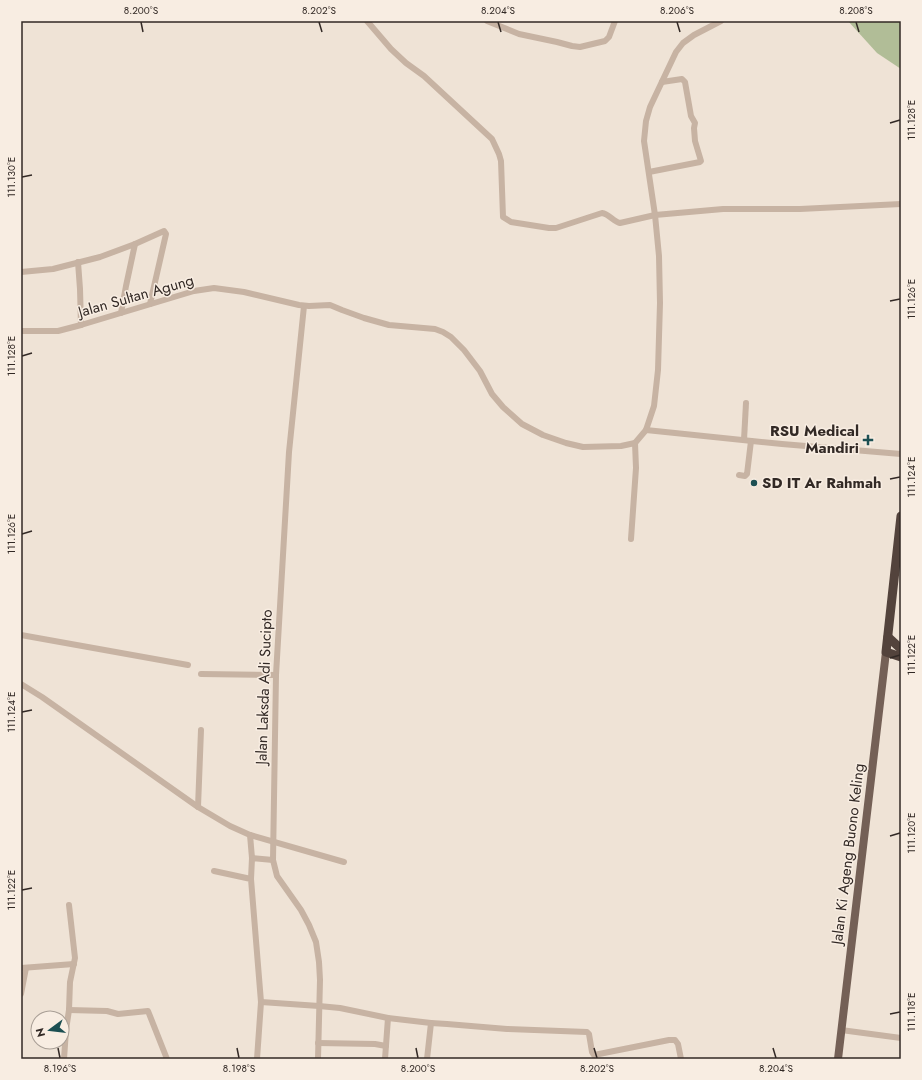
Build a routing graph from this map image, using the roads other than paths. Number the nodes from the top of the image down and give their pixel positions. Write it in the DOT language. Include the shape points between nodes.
graph roads {
  1 [pos="367,21"];
  2 [pos="487,21"];
  3 [pos="615,21"];
  4 [pos="721,21"];
  5 [pos="662,82"];
  6 [pos="650,172"];
  7 [pos="901,204"];
  8 [pos="655,215"];
  9 [pos="135,244"];
  10 [pos="78,262"];
  11 [pos="21,272"];
  12 [pos="150,304"];
  13 [pos="304,306"];
  14 [pos="121,313"];
  15 [pos="81,325"];
  16 [pos="21,331"];
  17 [pos="746,403"];
  18 [pos="646,430"];
  19 [pos="744,440"];
  20 [pos="751,441"];
  21 [pos="635,443"];
  22 [pos="901,454"];
  23 [pos="739,475"];
  24 [pos="901,521"];
  25 [pos="631,539"];
  26 [pos="21,635"];
  27 [pos="888,637"];
  28 [pos="901,649"];
  29 [pos="886,652"];
  30 [pos="901,657"];
  31 [pos="188,665"];
  32 [pos="200,674"];
  33 [pos="276,675"];
  34 [pos="21,684"];
  35 [pos="201,730"];
  36 [pos="198,807"];
  37 [pos="250,835"];
  38 [pos="273,842"];
  39 [pos="252,858"];
  40 [pos="273,860"];
  41 [pos="344,862"];
  42 [pos="214,871"];
  43 [pos="251,879"];
  44 [pos="70,905"];
  45 [pos="74,964"];
  46 [pos="24,968"];
  47 [pos="21,994"];
  48 [pos="261,1002"];
  49 [pos="319,1006"];
  50 [pos="69,1010"];
  51 [pos="70,1010"];
  52 [pos="388,1018"];
  53 [pos="431,1023"];
  54 [pos="841,1030"];
  55 [pos="901,1038"];
  56 [pos="318,1044"];
  57 [pos="386,1046"];
  58 [pos="166,1059"];
  59 [pos="257,1059"];
  60 [pos="318,1059"];
  61 [pos="385,1059"];
  62 [pos="427,1059"];
  63 [pos="681,1059"];
  64 [pos="838,1059"];
  1 -- 8 [label="street" via="390,49 424,76 492,139 501,161 502,213 506,220 556,228 602,213 620,223"];
  2 -- 3 [label="street" via="519,34 580,47 608,39"];
  4 -- 5 [label="street" via="683,43"];
  5 -- 6 [label="street" via="646,121 644,141"];
  5 -- 6 [label="street" via="682,78 685,82 691,116 695,123 695,142 701,161"];
  6 -- 8 [label="street"];
  7 -- 8 [label="street" via="800,209 723,209"];
  8 -- 18 [label="street" via="660,303 658,370 654,406"];
  9 -- 10 [label="street"];
  9 -- 12 [label="street" via="164,231 166,233"];
  9 -- 14 [label="street"];
  10 -- 11 [label="street"];
  10 -- 15 [label="street"];
  12 -- 13 [label="street, Jalan Sultan Agung" via="214,288"];
  12 -- 14 [label="street, Jalan Sultan Agung"];
  13 -- 21 [label="street, Jalan Sultan Agung" via="330,305 383,324 443,332 464,350 480,371 492,394 522,424 543,435 583,447"];
  13 -- 33 [label="street, Jalan Laksda Adi Sucipto" via="289,452"];
  14 -- 15 [label="street, Jalan Sultan Agung"];
  15 -- 16 [label="street, Jalan Sultan Agung" via="58,331"];
  17 -- 19 [label="street"];
  18 -- 19 [label="street"];
  18 -- 21 [label="street"];
  19 -- 20 [label="street"];
  20 -- 22 [label="street"];
  20 -- 23 [label="street" via="747,474"];
  21 -- 25 [label="street" via="636,468"];
  24 -- 27 [label="highway"];
  26 -- 31 [label="street"];
  27 -- 28 [label="highway"];
  27 -- 29 [label="highway"];
  29 -- 30 [label="highway"];
  29 -- 54 [label="main road, Jalan Ki Ageng Buono Keling"];
  32 -- 33 [label="street"];
  33 -- 38 [label="street, Jalan Laksda Adi Sucipto"];
  34 -- 36 [label="street"];
  35 -- 36 [label="street"];
  36 -- 37 [label="street"];
  37 -- 38 [label="street"];
  37 -- 39 [label="street"];
  38 -- 40 [label="street, Jalan Laksda Adi Sucipto"];
  38 -- 41 [label="street"];
  39 -- 40 [label="street"];
  39 -- 43 [label="street"];
  40 -- 49 [label="street, Jalan Laksda Adi Sucipto" via="278,876 301,910 316,942"];
  42 -- 43 [label="street"];
  43 -- 48 [label="street"];
  44 -- 45 [label="street"];
  45 -- 46 [label="street"];
  45 -- 50 [label="street" via="70,982"];
  46 -- 47 [label="street"];
  48 -- 49 [label="street"];
  48 -- 59 [label="street"];
  49 -- 52 [label="street"];
  49 -- 56 [label="street, Jalan Laksda Adi Sucipto"];
  51 -- 58 [label="street" via="107,1011 118,1014 148,1011"];
  52 -- 53 [label="street"];
  52 -- 57 [label="street"];
  53 -- 62 [label="street"];
  53 -- 63 [label="street" via="587,1032 594,1055 675,1040"];
  54 -- 55 [label="street"];
  54 -- 64 [label="main road, Jalan Ki Ageng Buono Keling"];
  56 -- 57 [label="street"];
  56 -- 60 [label="street, Jalan Laksda Adi Sucipto"];
  57 -- 61 [label="street"];
}
